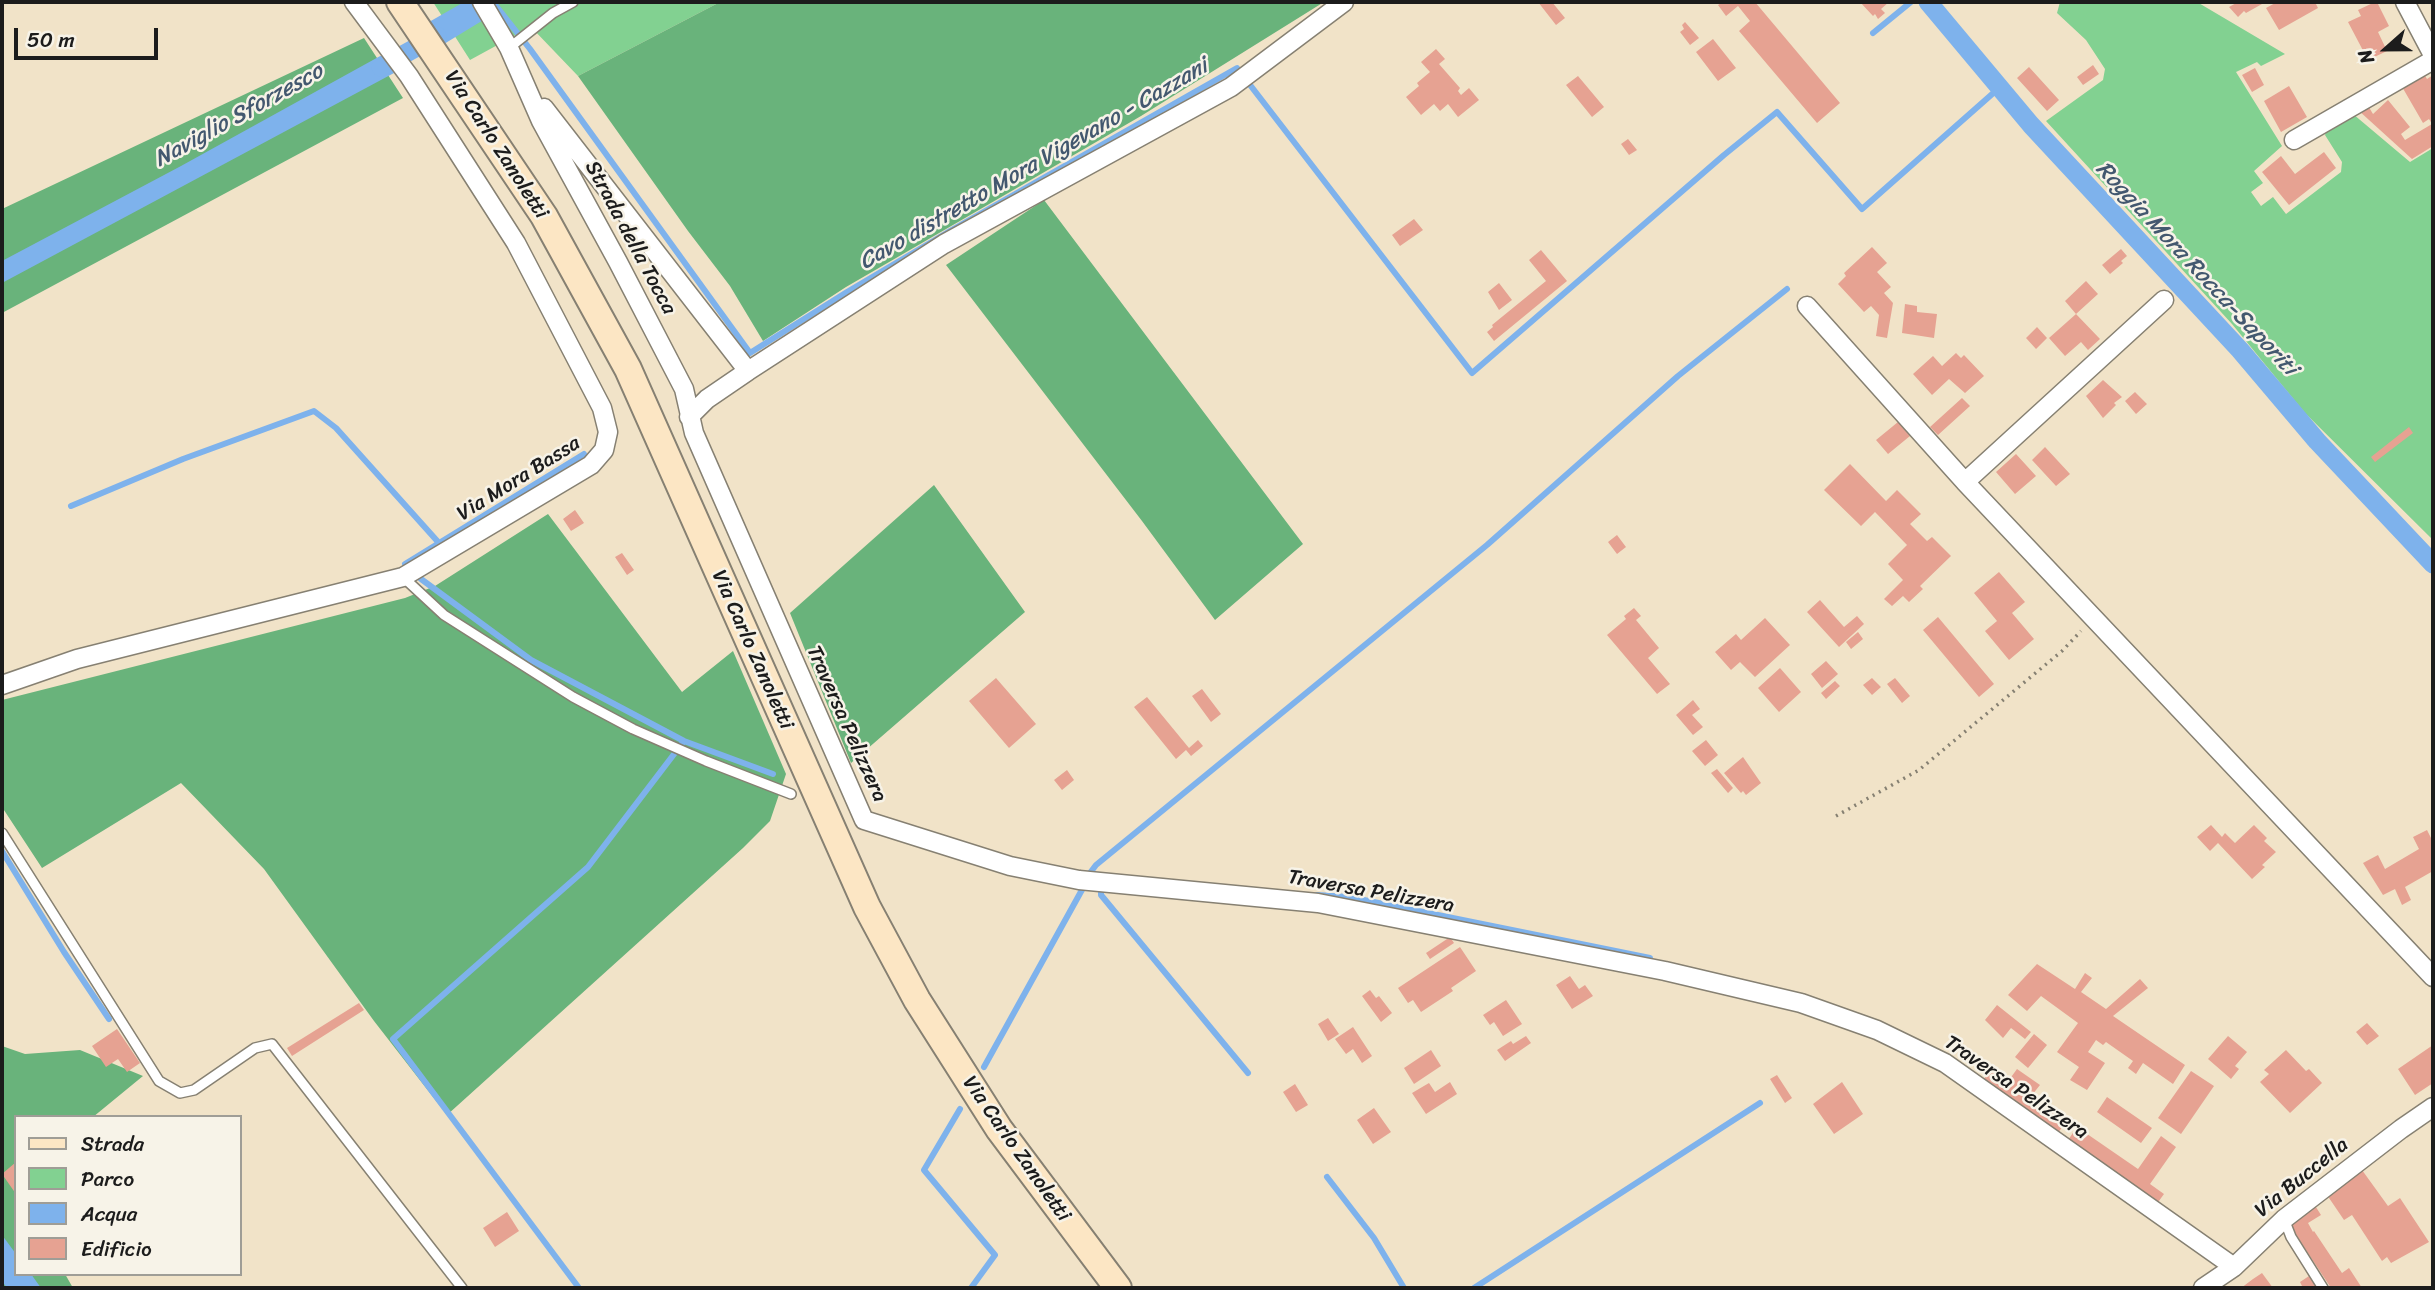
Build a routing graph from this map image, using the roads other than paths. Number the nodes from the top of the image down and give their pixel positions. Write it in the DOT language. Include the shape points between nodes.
graph roads {
  1 [pos="354,2"];
  2 [pos="573,2"];
  3 [pos="1344,2"];
  4 [pos="2405,2"];
  5 [pos="487,9"];
  6 [pos="406,10"];
  7 [pos="512,45"];
  8 [pos="2433,57"];
  9 [pos="524,82"];
  10 [pos="2294,140"];
  11 [pos="2164,300"];
  12 [pos="1807,306"];
  13 [pos="748,371"];
  14 [pos="689,417"];
  15 [pos="1965,482"];
  16 [pos="410,573"];
  17 [pos="2,685"];
  18 [pos="791,794"];
  19 [pos="2,833"];
  20 [pos="2433,977"];
  21 [pos="2433,1107"];
  22 [pos="2284,1219"];
  23 [pos="2234,1267"];
  24 [pos="462,1288"];
  25 [pos="1118,1288"];
  26 [pos="2203,1288"];
  27 [pos="2323,1288"];
  1 -- 16 [label="street, Via Mora Bassa" via="409,76 516,243 602,408 608,432 604,450 591,464"];
  2 -- 7 [label="lane"];
  3 -- 13 [label="street" via="1244,77 944,244"];
  4 -- 8 [label="street"];
  5 -- 7 [label="street, Strada della Tocca"];
  6 -- 25 [label="main road, Via Carlo Zanoletti" via="544,216 628,369 824,814 917,1000 999,1129"];
  7 -- 9 [label="street, Strada della Tocca"];
  8 -- 10 [label="street"];
  9 -- 13 [label="street, Strada della Tocca"];
  9 -- 14 [label="street, Strada della Tocca" via="684,389"];
  11 -- 15 [label="street"];
  12 -- 15 [label="street"];
  13 -- 14 [label="street"];
  14 -- 23 [label="street, Traversa Pelizzera" via="864,820 1010,866 1079,880 1318,903 1665,971 1801,1003 1877,1030 1945,1063"];
  15 -- 20 [label="street"];
  16 -- 17 [label="street, Via Mora Bassa" via="77,659"];
  16 -- 18 [label="lane" via="444,615 573,697 671,746"];
  19 -- 24 [label="lane" via="159,1081 180,1093 194,1090 255,1048 272,1044"];
  21 -- 22 [label="street, Via Buccella"];
  22 -- 23 [label="street, Via Buccella"];
  22 -- 27 [label="lane"];
  23 -- 26 [label="street, Via Buccella"];
}
